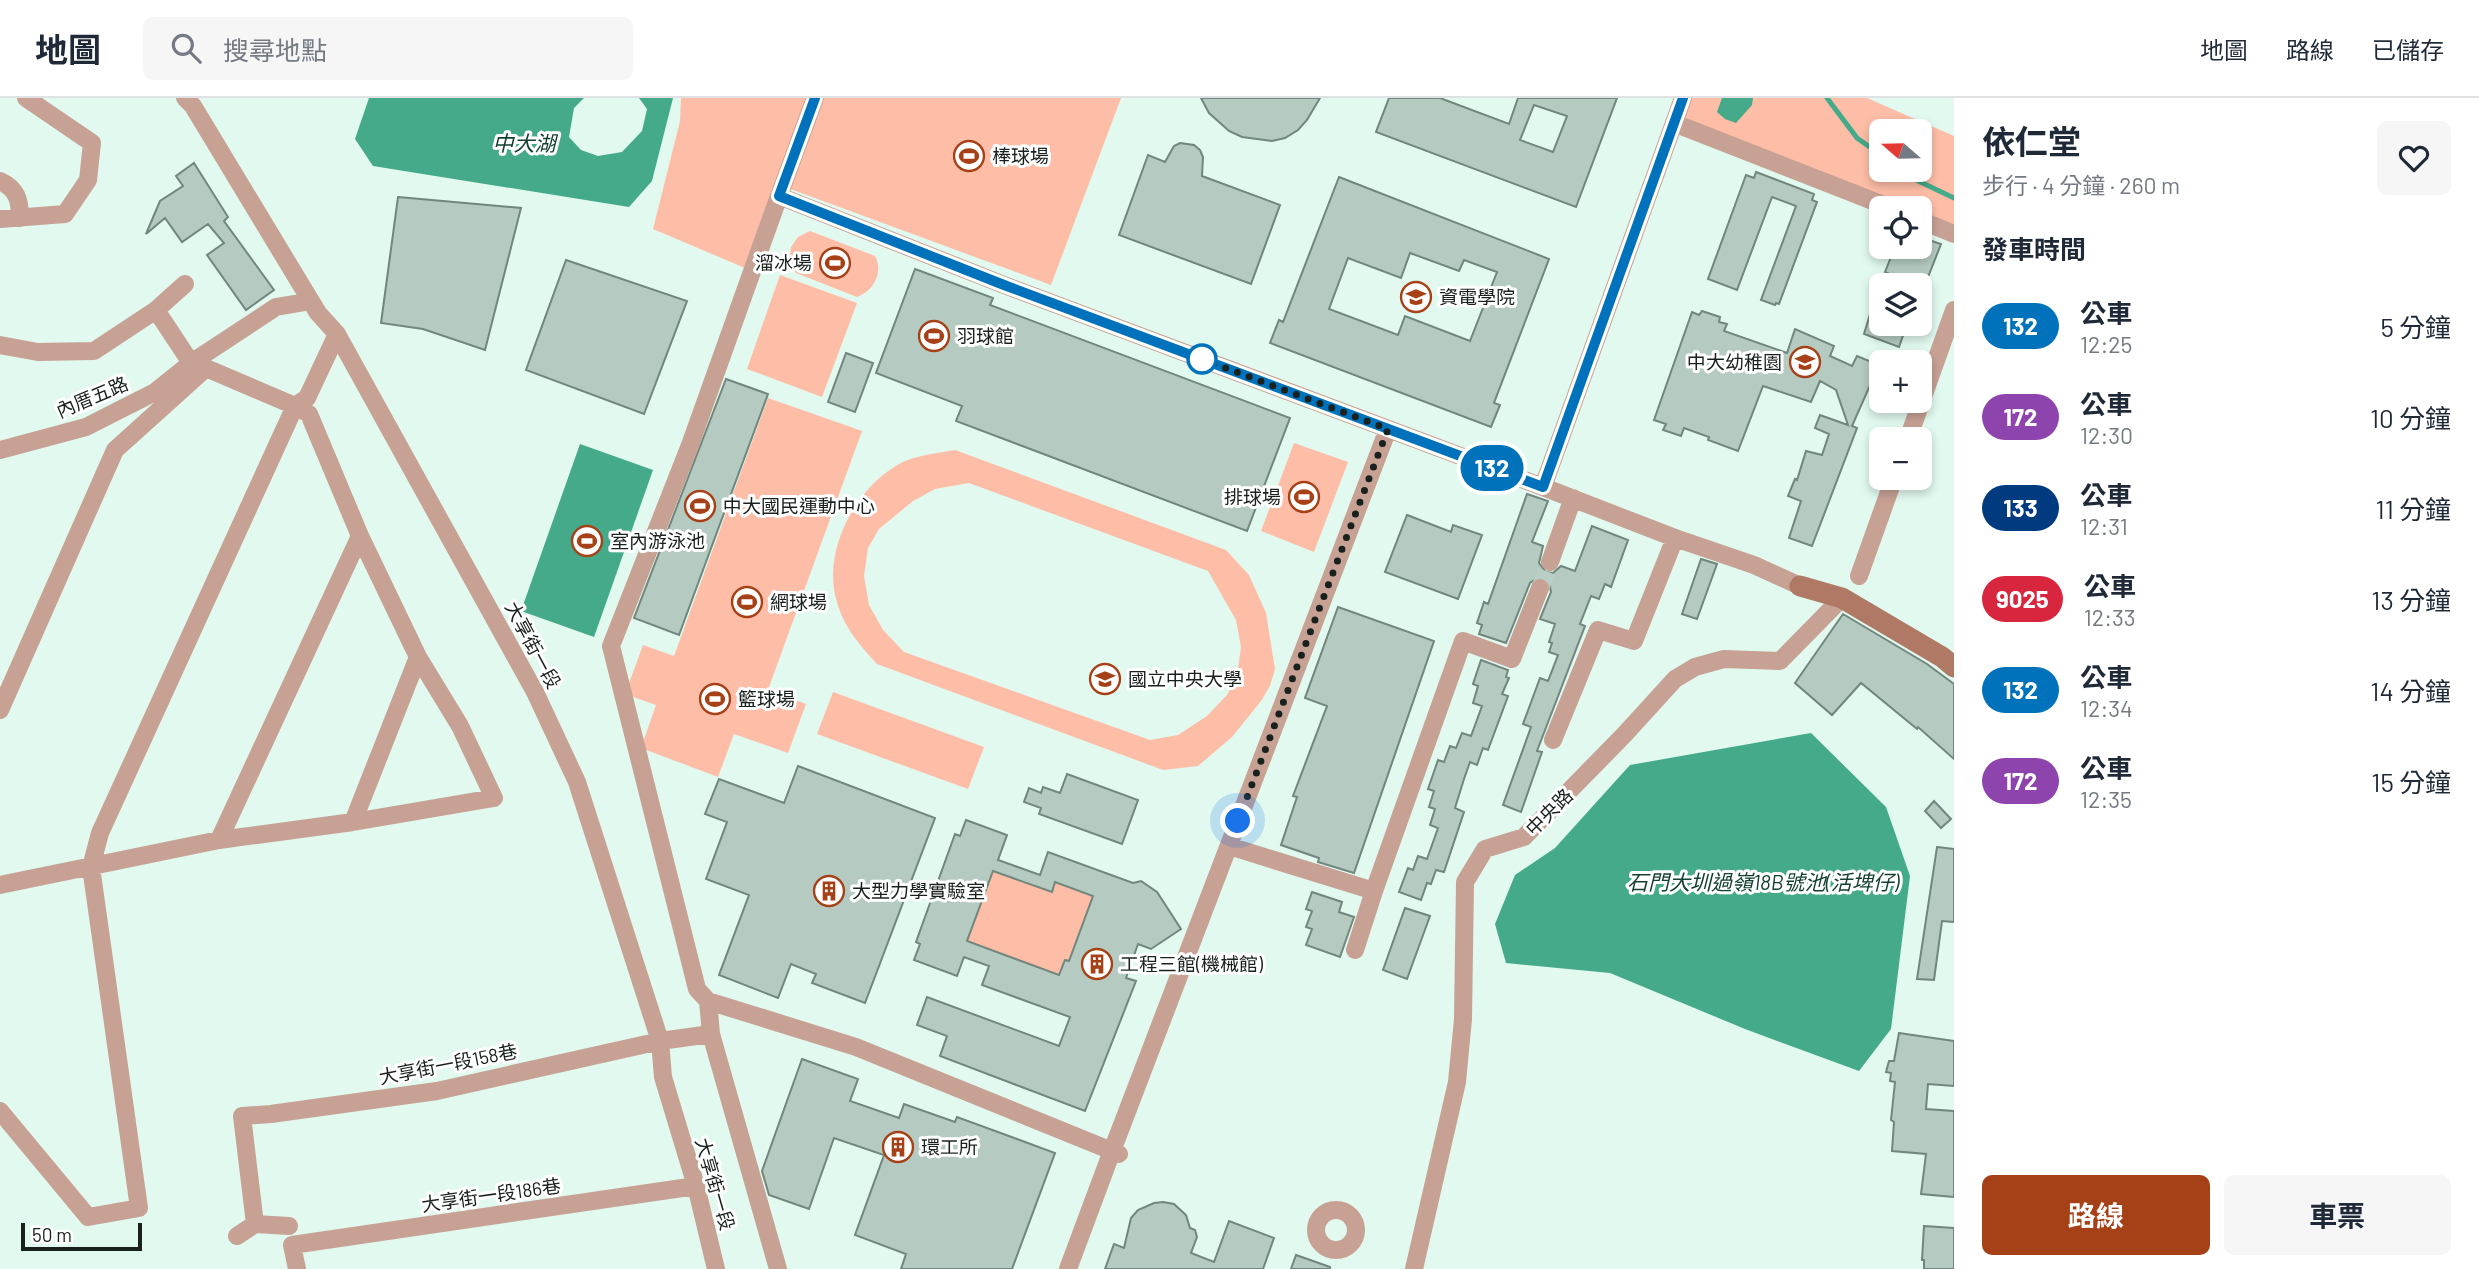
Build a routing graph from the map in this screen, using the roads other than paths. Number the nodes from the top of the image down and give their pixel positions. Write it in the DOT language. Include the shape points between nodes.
graph roads {
  1 [pos="26,98"];
  2 [pos="185,98"];
  3 [pos="815,98"];
  4 [pos="1683,98"];
  5 [pos="1674,123"];
  6 [pos="0,181"];
  7 [pos="779,196"];
  8 [pos="1869,199"];
  9 [pos="20,218"];
  10 [pos="0,219"];
  11 [pos="1932,225"];
  12 [pos="1954,234"];
  13 [pos="185,284"];
  14 [pos="312,301"];
  15 [pos="156,310"];
  16 [pos="1954,310"];
  17 [pos="337,334"];
  18 [pos="0,345"];
  19 [pos="191,363"];
  20 [pos="295,406"];
  21 [pos="1912,427"];
  22 [pos="1388,429"];
  23 [pos="0,450"];
  24 [pos="1543,487"];
  25 [pos="1890,490"];
  26 [pos="1573,498"];
  27 [pos="360,536"];
  28 [pos="1675,538"];
  29 [pos="1550,562"];
  30 [pos="1859,576"];
  31 [pos="1800,586"];
  32 [pos="1540,588"];
  33 [pos="1842,598"];
  34 [pos="418,657"];
  35 [pos="1954,667"];
  36 [pos="0,710"];
  37 [pos="1553,740"];
  38 [pos="353,822"];
  39 [pos="219,840"];
  40 [pos="1229,846"];
  41 [pos="91,867"];
  42 [pos="0,885"];
  43 [pos="1374,891"];
  44 [pos="1355,950"];
  45 [pos="708,1001"];
  46 [pos="711,1034"];
  47 [pos="660,1041"];
  48 [pos="0,1111"];
  49 [pos="1116,1152"];
  50 [pos="696,1186"];
  51 [pos="255,1224"];
  52 [pos="289,1226"];
  53 [pos="237,1236"];
  54 [pos="297,1269"];
  55 [pos="716,1269"];
  56 [pos="778,1269"];
  57 [pos="1068,1269"];
  58 [pos="1414,1269"];
  1 -- 9 [label="street" via="92,142 88,180 65,214"];
  2 -- 14 [label="street, 大享街一段"];
  3 -- 7 [label="street"];
  4 -- 5 [label="street"];
  5 -- 8 [label="street"];
  5 -- 24 [label="street"];
  6 -- 9 [label="street" via="12,188 20,201"];
  7 -- 22 [label="street"];
  7 -- 45 [label="street" via="690,445 611,646 697,989"];
  9 -- 10 [label="street"];
  11 -- 12 [label="street"];
  13 -- 15 [label="street"];
  14 -- 17 [label="street, 大享街一段"];
  14 -- 19 [label="street, 內厝五路" via="276,307"];
  15 -- 18 [label="street" via="94,351 38,352"];
  15 -- 19 [label="street"];
  16 -- 21 [label="street"];
  17 -- 20 [label="street" via="307,398"];
  17 -- 47 [label="street, 大享街一段" via="535,692 572,771"];
  19 -- 23 [label="street, 內厝五路" via="155,392 86,427"];
  20 -- 27 [label="street" via="309,414"];
  20 -- 36 [label="street" via="206,368 115,450"];
  20 -- 41 [label="street" via="100,833"];
  22 -- 24 [label="street"];
  22 -- 40 [label="street"];
  24 -- 26 [label="street"];
  25 -- 30 [label="street"];
  26 -- 28 [label="street"];
  26 -- 29 [label="street"];
  27 -- 34 [label="street"];
  27 -- 39 [label="street"];
  28 -- 31 [label="street"];
  28 -- 37 [label="street" via="1634,641 1598,630"];
  31 -- 33 [label="street"];
  32 -- 43 [label="street" via="1512,659 1463,641"];
  33 -- 35 [label="street"];
  33 -- 58 [label="street, 中央路" via="1780,661 1724,659 1695,667 1675,679 1524,837 1485,849 1465,882 1457,1083"];
  34 -- 38 [label="street"];
  34 -- 38 [label="street" via="460,726 494,798"];
  38 -- 39 [label="street"];
  39 -- 41 [label="street"];
  40 -- 43 [label="street"];
  40 -- 49 [label="street"];
  41 -- 42 [label="street"];
  41 -- 48 [label="street" via="139,1208 88,1217"];
  43 -- 44 [label="street"];
  45 -- 46 [label="street"];
  45 -- 49 [label="street" via="856,1047"];
  46 -- 47 [label="street, 大享街一段158巷"];
  46 -- 56 [label="street"];
  47 -- 50 [label="street, 大享街一段" via="663,1077"];
  47 -- 51 [label="street, 大享街一段158巷" via="437,1091 242,1116"];
  49 -- 57 [label="street"];
  50 -- 54 [label="street, 大享街一段186巷" via="292,1245"];
  50 -- 55 [label="street, 大享街一段"];
  51 -- 52 [label="street"];
  51 -- 53 [label="street"];
}
